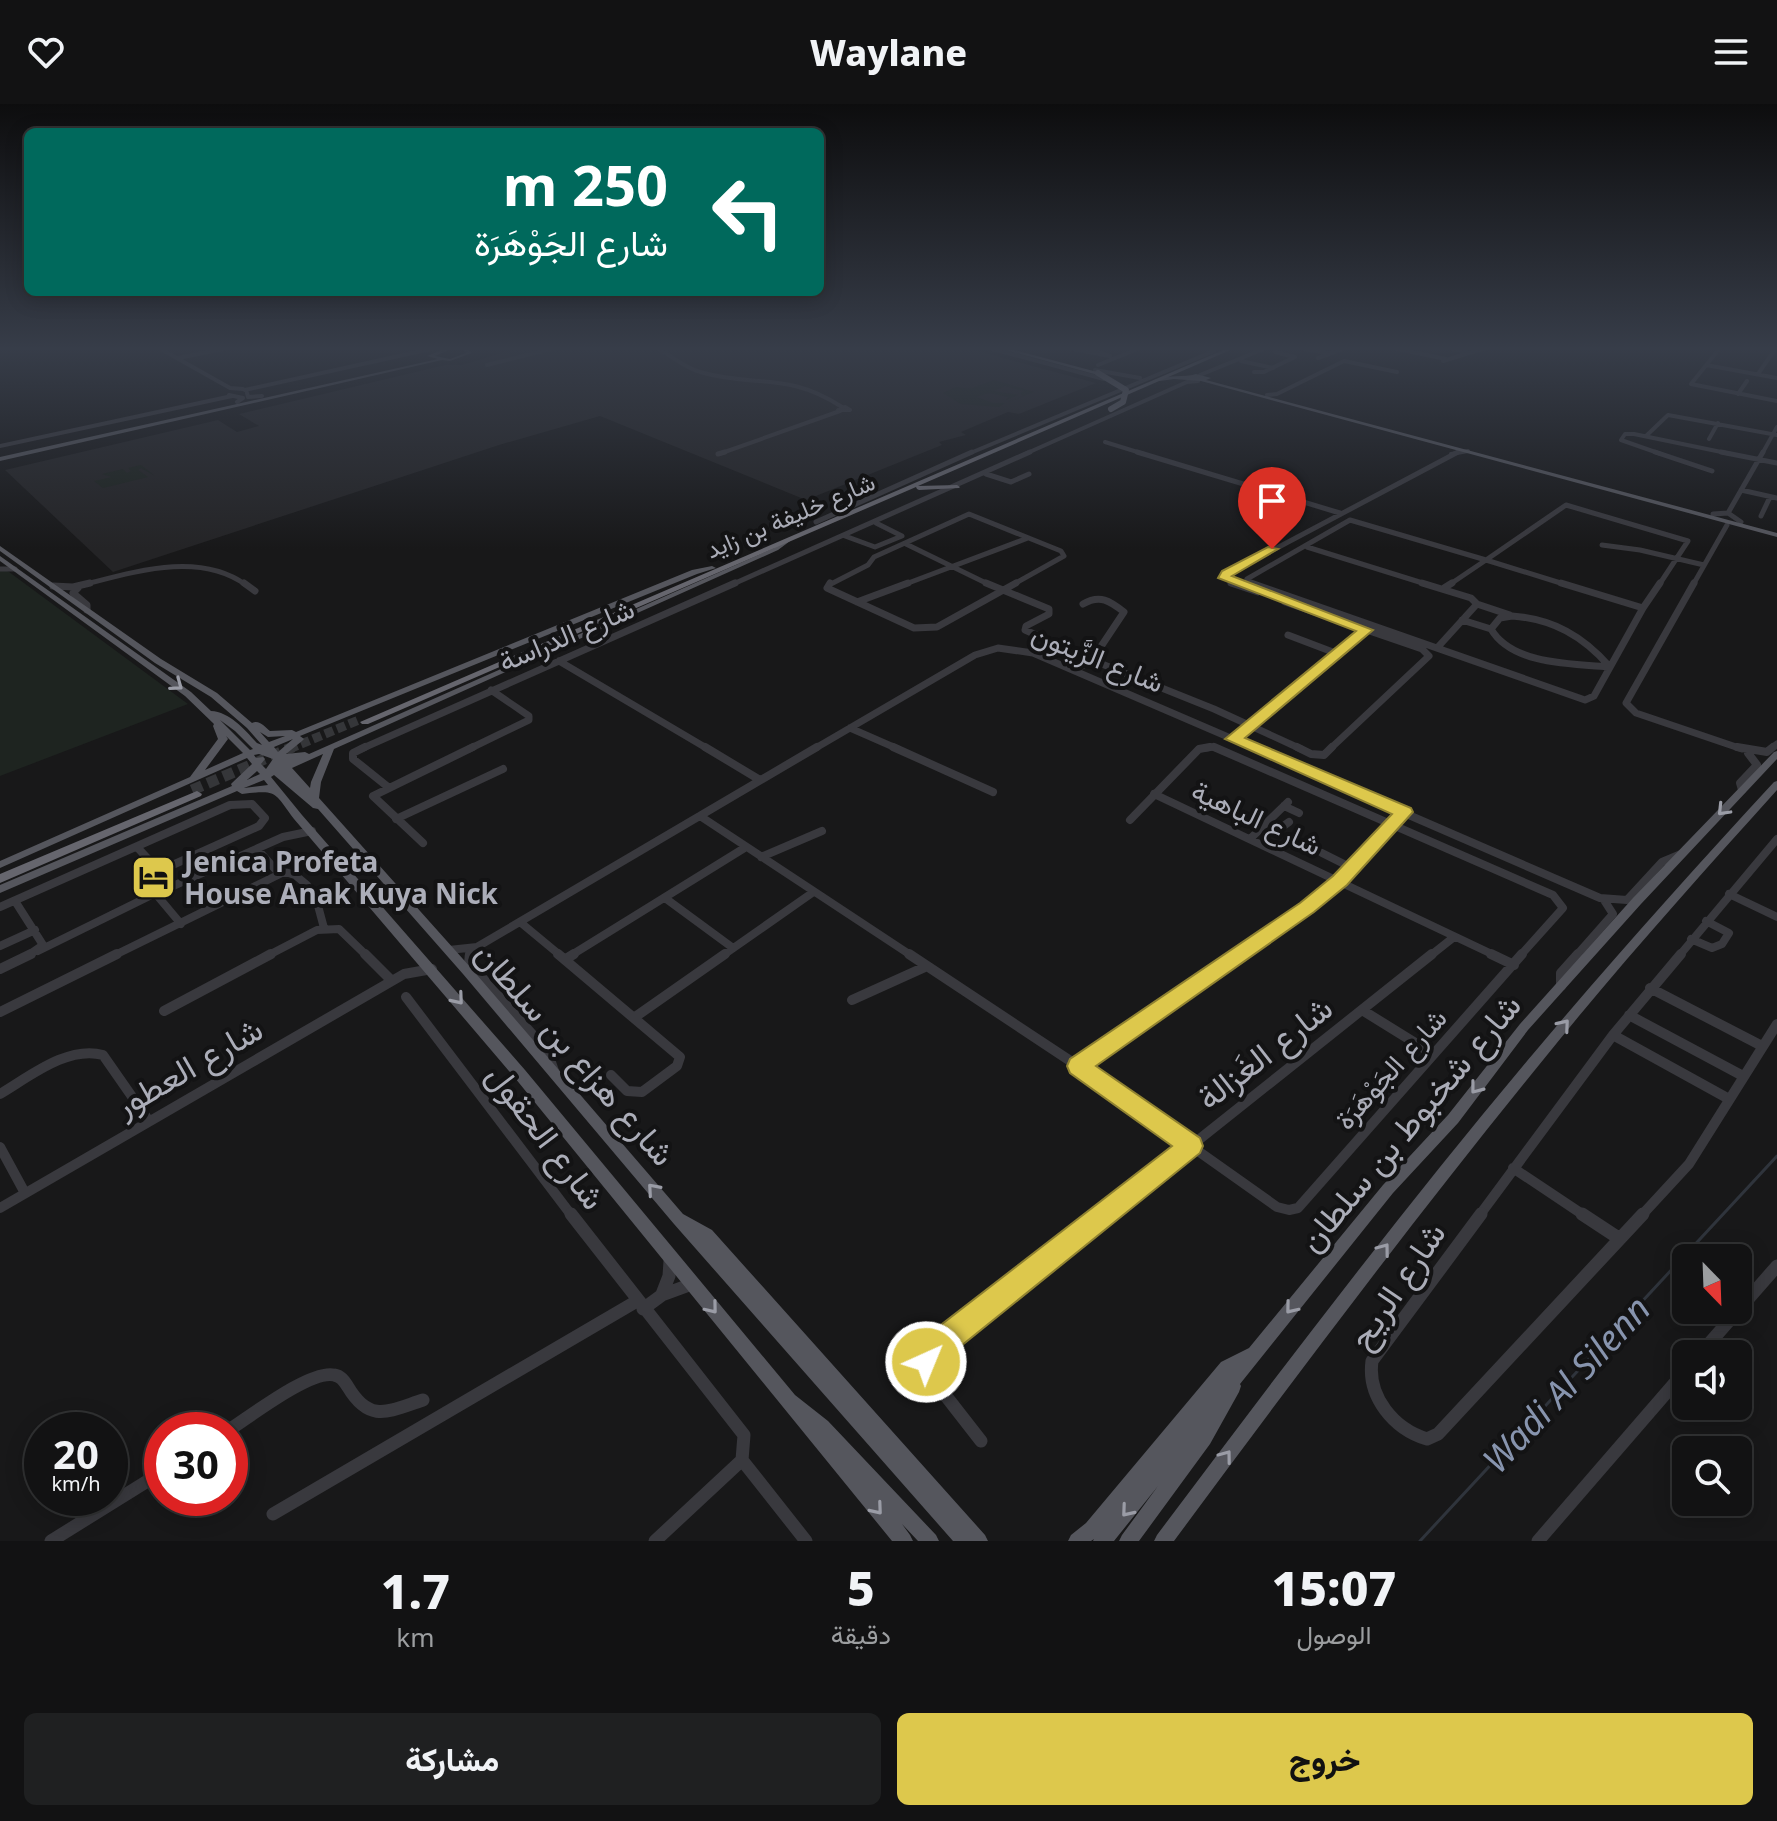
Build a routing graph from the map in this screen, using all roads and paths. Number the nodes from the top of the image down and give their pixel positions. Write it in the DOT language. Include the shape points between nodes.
graph roads {
  1 [pos="140,415"];
  2 [pos="157,415"];
  3 [pos="193,415"];
  4 [pos="824,415"];
  5 [pos="1057,415"];
  6 [pos="1065,415"];
  7 [pos="1076,415"];
  8 [pos="1096,415"];
  9 [pos="1113,415"];
  10 [pos="1339,415"];
  11 [pos="1341,415"];
  12 [pos="1667,415"];
  13 [pos="1667,415"];
  14 [pos="1718,423"];
  15 [pos="1777,427"];
  16 [pos="1775,434"];
  17 [pos="1646,436"];
  18 [pos="1709,439"];
  19 [pos="1105,442"];
  20 [pos="1442,444"];
  21 [pos="0,446"];
  22 [pos="1454,452"];
  23 [pos="1476,453"];
  24 [pos="718,454"];
  25 [pos="0,458"];
  26 [pos="1759,459"];
  27 [pos="1777,463"];
  28 [pos="1712,471"];
  29 [pos="985,474"];
  30 [pos="1029,474"];
  31 [pos="929,479"];
  32 [pos="957,487"];
  33 [pos="1741,490"];
  34 [pos="1775,497"];
  35 [pos="877,502"];
  36 [pos="1340,513"];
  37 [pos="1728,513"];
  38 [pos="1713,514"];
  39 [pos="1761,516"];
  40 [pos="816,522"];
  41 [pos="1724,522"];
  42 [pos="876,523"];
  43 [pos="1741,523"];
  44 [pos="1777,533"];
  45 [pos="845,536"];
  46 [pos="1028,538"];
  47 [pos="787,541"];
  48 [pos="906,544"];
  49 [pos="1602,545"];
  50 [pos="1307,547"];
  51 [pos="0,548"];
  52 [pos="1676,559"];
  53 [pos="1483,561"];
  54 [pos="1,564"];
  55 [pos="1704,565"];
  56 [pos="954,566"];
  57 [pos="712,568"];
  58 [pos="86,584"];
  59 [pos="53,586"];
  60 [pos="1444,588"];
  61 [pos="255,591"];
  62 [pos="1003,591"];
  63 [pos="857,602"];
  64 [pos="1083,604"];
  65 [pos="1477,604"];
  66 [pos="1643,608"];
  67 [pos="87,610"];
  68 [pos="1512,616"];
  69 [pos="1462,620"];
  70 [pos="1491,629"];
  71 [pos="1366,630"];
  72 [pos="1288,635"];
  73 [pos="1437,648"];
  74 [pos="1338,654"];
  75 [pos="1092,660"];
  76 [pos="559,661"];
  77 [pos="1610,667"];
  78 [pos="1075,670"];
  79 [pos="407,690"];
  80 [pos="491,690"];
  81 [pos="231,709"];
  82 [pos="208,711"];
  83 [pos="1251,727"];
  84 [pos="850,728"];
  85 [pos="310,729"];
  86 [pos="1233,739"];
  87 [pos="1777,744"];
  88 [pos="328,748"];
  89 [pos="1744,750"];
  90 [pos="259,753"];
  91 [pos="1777,754"];
  92 [pos="278,758"];
  93 [pos="503,769"];
  94 [pos="275,770"];
  95 [pos="760,780"];
  96 [pos="388,787"];
  97 [pos="193,788"];
  98 [pos="1775,788"];
  99 [pos="1742,790"];
  100 [pos="279,792"];
  101 [pos="993,792"];
  102 [pos="1154,794"];
  103 [pos="314,799"];
  104 [pos="326,812"];
  105 [pos="1404,812"];
  106 [pos="700,816"];
  107 [pos="298,817"];
  108 [pos="161,819"];
  109 [pos="396,819"];
  110 [pos="1130,820"];
  111 [pos="1268,822"];
  112 [pos="1393,825"];
  113 [pos="312,831"];
  114 [pos="822,831"];
  115 [pos="283,837"];
  116 [pos="1251,838"];
  117 [pos="1777,839"];
  118 [pos="423,843"];
  119 [pos="137,847"];
  120 [pos="746,847"];
  121 [pos="257,849"];
  122 [pos="1322,853"];
  123 [pos="1681,854"];
  124 [pos="761,857"];
  125 [pos="0,865"];
  126 [pos="1352,868"];
  127 [pos="0,871"];
  128 [pos="157,872"];
  129 [pos="284,872"];
  130 [pos="0,879"];
  131 [pos="1340,880"];
  132 [pos="170,886"];
  133 [pos="0,889"];
  134 [pos="155,893"];
  135 [pos="812,893"];
  136 [pos="1729,894"];
  137 [pos="665,898"];
  138 [pos="1600,898"];
  139 [pos="15,901"];
  140 [pos="0,907"];
  141 [pos="1777,917"];
  142 [pos="1706,921"];
  143 [pos="520,922"];
  144 [pos="181,924"];
  145 [pos="324,928"];
  146 [pos="35,930"];
  147 [pos="1454,937"];
  148 [pos="1691,939"];
  149 [pos="0,946"];
  150 [pos="444,947"];
  151 [pos="477,947"];
  152 [pos="733,948"];
  153 [pos="414,949"];
  154 [pos="38,951"];
  155 [pos="566,959"];
  156 [pos="1514,965"];
  157 [pos="925,967"];
  158 [pos="0,969"];
  159 [pos="432,969"];
  160 [pos="404,974"];
  161 [pos="392,981"];
  162 [pos="1561,986"];
  163 [pos="1650,988"];
  164 [pos="406,997"];
  165 [pos="852,1000"];
  166 [pos="1362,1010"];
  167 [pos="164,1011"];
  168 [pos="0,1012"];
  169 [pos="1629,1015"];
  170 [pos="635,1017"];
  171 [pos="1777,1024"];
  172 [pos="1613,1035"];
  173 [pos="1762,1046"];
  174 [pos="1433,1054"];
  175 [pos="1078,1066"];
  176 [pos="554,1075"];
  177 [pos="611,1075"];
  178 [pos="1743,1076"];
  179 [pos="0,1094"];
  180 [pos="1729,1099"];
  181 [pos="149,1121"];
  182 [pos="1191,1146"];
  183 [pos="0,1147"];
  184 [pos="1513,1168"];
  185 [pos="25,1193"];
  186 [pos="0,1208"];
  187 [pos="679,1219"];
  188 [pos="1620,1239"];
  189 [pos="670,1258"];
  190 [pos="1777,1266"];
  191 [pos="694,1284"];
  192 [pos="662,1295"];
  193 [pos="640,1305"];
  194 [pos="1712,1340"];
  195 [pos="1253,1355"];
  196 [pos="1238,1373"];
  197 [pos="1672,1386"];
  198 [pos="784,1398"];
  199 [pos="423,1400"];
  200 [pos="248,1418"];
  201 [pos="981,1441"];
  202 [pos="742,1460"];
  203 [pos="144,1483"];
  204 [pos="273,1514"];
  205 [pos="51,1541"];
  206 [pos="655,1541"];
  207 [pos="806,1541"];
  208 [pos="904,1541"];
  209 [pos="930,1541"];
  210 [pos="965,1541"];
  211 [pos="979,1541"];
  212 [pos="1077,1541"];
  213 [pos="1102,1541"];
  214 [pos="1128,1541"];
  215 [pos="1163,1541"];
  216 [pos="1538,1541"];
  1 -- 21 [label="street"];
  2 -- 25 [label="main road"];
  3 -- 25 [label="main road"];
  4 -- 24 [label="street"];
  5 -- 40 [label="street"];
  6 -- 40 [label="highway, شارع خليفة بن زايد"];
  7 -- 31 [label="highway, شارع خليفة بن زايد"];
  8 -- 31 [label="highway, bridge"];
  9 -- 29 [label="street, شارع الدراسة"];
  10 -- 20 [label="main road"];
  11 -- 38 [label="main road"];
  12 -- 17 [label="street"];
  13 -- 14 [label="street"];
  14 -- 16 [label="street"];
  14 -- 18 [label="street"];
  15 -- 16 [label="street"];
  16 -- 26 [label="street"];
  17 -- 26 [label="street"];
  17 -- 28 [label="street" via="1629,433 1621,440"];
  19 -- 36 [label="street"];
  20 -- 22 [label="street"];
  20 -- 23 [label="main road"];
  22 -- 23 [label="street"];
  22 -- 36 [label="street"];
  23 -- 41 [label="main road"];
  26 -- 27 [label="street"];
  26 -- 33 [label="street"];
  29 -- 30 [label="street, شارع الدراسة" via="1010,482"];
  29 -- 32 [label="street, شارع الدراسة"];
  31 -- 35 [label="highway, شارع خليفة بن زايد"];
  32 -- 35 [label="highway" via="916,489"];
  32 -- 42 [label="street, شارع الدراسة"];
  33 -- 34 [label="street"];
  33 -- 37 [label="street"];
  34 -- 39 [label="street"];
  35 -- 47 [label="highway, شارع خليفة بن زايد"];
  36 -- 71 [label="street" via="1224,578"];
  37 -- 38 [label="street"];
  37 -- 43 [label="street"];
  38 -- 43 [label="main road"];
  40 -- 57 [label="highway, شارع خليفة بن زايد"];
  41 -- 43 [label="main road"];
  41 -- 55 [label="street"];
  42 -- 45 [label="street, شارع الدراسة"];
  42 -- 45 [label="street" via="902,536 875,547"];
  43 -- 44 [label="main road"];
  45 -- 76 [label="street, شارع الدراسة"];
  46 -- 48 [label="street" via="969,514"];
  46 -- 56 [label="street"];
  46 -- 62 [label="street" via="1064,556"];
  47 -- 57 [label="highway, شارع خليفة بن زايد" via="363,720"];
  47 -- 88 [label="main road"];
  48 -- 56 [label="street"];
  48 -- 63 [label="street" via="827,585"];
  49 -- 52 [label="street"];
  50 -- 53 [label="street" via="1356,520"];
  50 -- 60 [label="street"];
  50 -- 73 [label="street" via="1247,579"];
  51 -- 59 [label="main road"];
  52 -- 53 [label="street" via="1688,541 1682,537 1566,505"];
  52 -- 55 [label="street"];
  52 -- 66 [label="street"];
  53 -- 60 [label="street"];
  53 -- 66 [label="street"];
  54 -- 82 [label="main road, شارع هزاع بن سلطان, one-way" via="15,569"];
  55 -- 89 [label="street" via="1626,703 1636,713"];
  56 -- 62 [label="street"];
  56 -- 63 [label="street"];
  57 -- 79 [label="main road"];
  58 -- 59 [label="street"];
  58 -- 61 [label="street" via="143,570 192,566 225,571"];
  58 -- 67 [label="street" via="73,593"];
  59 -- 67 [label="main road"];
  60 -- 65 [label="street"];
  62 -- 63 [label="street" via="928,629 914,628"];
  62 -- 75 [label="street" via="1050,610 1026,631"];
  64 -- 75 [label="street" via="1093,598 1108,600 1124,612 1115,619 1102,653"];
  65 -- 68 [label="street"];
  65 -- 69 [label="street"];
  66 -- 77 [label="street"];
  67 -- 81 [label="main road"];
  68 -- 70 [label="street" via="1500,618"];
  68 -- 77 [label="street" via="1564,627 1583,638"];
  69 -- 70 [label="street"];
  69 -- 73 [label="street"];
  70 -- 77 [label="street" via="1514,650"];
  71 -- 74 [label="street"];
  71 -- 83 [label="street" via="1422,649 1429,657 1327,753 1311,754"];
  72 -- 74 [label="street"];
  73 -- 77 [label="street" via="1585,700 1594,696"];
  74 -- 83 [label="street"];
  75 -- 78 [label="street"];
  75 -- 83 [label="street"];
  76 -- 80 [label="street, شارع الدراسة"];
  76 -- 95 [label="street"];
  78 -- 84 [label="street, شارع الزَّيتون" via="1025,650 989,649"];
  78 -- 86 [label="street, شارع الزَّيتون"];
  79 -- 85 [label="main road"];
  79 -- 92 [label="main road" via="303,736"];
  80 -- 96 [label="street, شارع الدراسة" via="355,751 353,758"];
  80 -- 96 [label="street" via="529,720"];
  81 -- 85 [label="main road" via="241,710 268,734"];
  81 -- 90 [label="main road" via="258,735"];
  82 -- 90 [label="main road, شارع هزاع بن سلطان"];
  82 -- 97 [label="main road" via="223,739"];
  83 -- 86 [label="street"];
  84 -- 95 [label="street, شارع الزَّيتون"];
  84 -- 101 [label="street"];
  85 -- 90 [label="main road"];
  86 -- 105 [label="street, شارع الزَّيتون"];
  87 -- 89 [label="street" via="1763,753"];
  88 -- 92 [label="main road"];
  88 -- 94 [label="main road"];
  88 -- 103 [label="main road"];
  89 -- 99 [label="street" via="1757,762 1740,783"];
  90 -- 92 [label="main road"];
  90 -- 94 [label="main road, شارع هزاع بن سلطان"];
  90 -- 97 [label="main road" via="210,772"];
  90 -- 108 [label="main road" via="233,785"];
  91 -- 99 [label="main road, شارع شخبوط بن سلطان"];
  92 -- 94 [label="main road"];
  93 -- 109 [label="street"];
  94 -- 100 [label="main road, شارع هزاع بن سلطان"];
  94 -- 103 [label="main road, شارع هزاع بن سلطان"];
  94 -- 104 [label="main road"];
  94 -- 108 [label="main road"];
  95 -- 106 [label="street, شارع الزَّيتون"];
  96 -- 109 [label="street" via="372,797"];
  97 -- 125 [label="main road"];
  97 -- 127 [label="highway"];
  97 -- 130 [label="highway"];
  215 -- 98 [label="main road, شارع شخبوط بن سلطان, one-way" via="1484,1121 1621,958"];
  99 -- 123 [label="main road, شارع شخبوط بن سلطان, one-way"];
  100 -- 107 [label="main road, شارع هزاع بن سلطان"];
  100 -- 108 [label="main road" via="237,792"];
  102 -- 110 [label="street"];
  102 -- 112 [label="street, شارع الجَوْهَرَة" via="1199,749 1209,747"];
  102 -- 116 [label="street, شارع الباهية"];
  103 -- 104 [label="main road, شارع هزاع بن سلطان"];
  104 -- 150 [label="main road, شارع هزاع بن سلطان"];
  105 -- 112 [label="street"];
  105 -- 138 [label="street, شارع الزَّيتون"];
  106 -- 120 [label="street, شارع الجَوْهَرَة"];
  106 -- 143 [label="street, شارع الزَّيتون"];
  107 -- 113 [label="main road, شارع هزاع بن سلطان"];
  107 -- 115 [label="street"];
  108 -- 133 [label="main road"];
  109 -- 118 [label="street"];
  111 -- 111 [label="street" via="1286,804 1297,816 1282,827"];
  111 -- 116 [label="street"];
  112 -- 126 [label="street"];
  112 -- 156 [label="street, شارع الجَوْهَرَة" via="1561,902 1561,911"];
  113 -- 115 [label="street"];
  113 -- 153 [label="main road, شارع هزاع بن سلطان"];
  114 -- 124 [label="street"];
  115 -- 121 [label="street"];
  116 -- 131 [label="street, شارع الباهية"];
  117 -- 136 [label="street, شارع الريح"];
  119 -- 128 [label="street"];
  119 -- 128 [label="street" via="235,804 252,804 265,818 259,826"];
  119 -- 139 [label="street"];
  120 -- 124 [label="street, شارع الجَوْهَرَة"];
  120 -- 137 [label="street"];
  121 -- 129 [label="street"];
  121 -- 132 [label="street"];
  122 -- 126 [label="street"];
  123 -- 138 [label="street" via="1662,862 1627,900"];
  123 -- 162 [label="main road, شارع شخبوط بن سلطان"];
  124 -- 135 [label="street, شارع الجَوْهَرَة"];
  126 -- 131 [label="street"];
  128 -- 132 [label="street"];
  129 -- 144 [label="street"];
  129 -- 145 [label="street" via="307,885"];
  131 -- 147 [label="street, شارع الباهية"];
  131 -- 175 [label="street"];
  132 -- 134 [label="street"];
  134 -- 144 [label="street"];
  134 -- 154 [label="street"];
  135 -- 152 [label="street"];
  135 -- 157 [label="street, شارع الجَوْهَرَة"];
  136 -- 141 [label="street"];
  136 -- 142 [label="street, شارع الريح"];
  137 -- 152 [label="street"];
  137 -- 155 [label="street"];
  138 -- 162 [label="street" via="1613,914 1561,973"];
  139 -- 140 [label="street"];
  139 -- 146 [label="street"];
  142 -- 148 [label="street, شارع الريح"];
  142 -- 148 [label="street" via="1729,933 1722,944 1712,948"];
  143 -- 151 [label="street, شارع الزَّيتون"];
  143 -- 155 [label="street"];
  144 -- 168 [label="street"];
  145 -- 161 [label="street" via="339,929"];
  145 -- 167 [label="street"];
  146 -- 149 [label="street"];
  146 -- 154 [label="street" via="43,943"];
  147 -- 156 [label="street, شارع الباهية"];
  147 -- 166 [label="street, شارع الغَزالة"];
  148 -- 163 [label="street, شارع الريح"];
  150 -- 151 [label="street"];
  150 -- 176 [label="main road, شارع هزاع بن سلطان"];
  151 -- 176 [label="street" via="469,963 547,1051"];
  152 -- 170 [label="street"];
  153 -- 159 [label="main road, شارع هزاع بن سلطان"];
  153 -- 160 [label="street"];
  154 -- 158 [label="street"];
  155 -- 170 [label="street"];
  156 -- 174 [label="street, شارع الجَوْهَرَة"];
  157 -- 165 [label="street"];
  157 -- 175 [label="street, شارع الجَوْهَرَة"];
  159 -- 160 [label="street, شارع العطور"];
  159 -- 189 [label="main road, شارع هزاع بن سلطان, one-way"];
  160 -- 161 [label="street, شارع العطور"];
  161 -- 181 [label="street, شارع العطور"];
  162 -- 195 [label="main road, شارع شخبوط بن سلطان, one-way"];
  163 -- 169 [label="street, شارع الريح"];
  163 -- 173 [label="street"];
  164 -- 193 [label="street, شارع الحقول"];
  166 -- 174 [label="street"];
  166 -- 182 [label="street, شارع الغَزالة"];
  169 -- 172 [label="street, شارع الريح"];
  169 -- 178 [label="street"];
  170 -- 177 [label="street" via="679,1053 680,1062 642,1092 627,1091"];
  171 -- 173 [label="street, شارع الريح"];
  172 -- 180 [label="street"];
  172 -- 184 [label="street, شارع الريح"];
  173 -- 178 [label="street, شارع الريح"];
  174 -- 182 [label="street, شارع الجَوْهَرَة" via="1294,1210 1277,1207"];
  175 -- 182 [label="street, شارع الجَوْهَرَة"];
  187 -- 176 [label="main road, شارع هزاع بن سلطان, one-way"];
  178 -- 180 [label="street, شارع الريح"];
  179 -- 181 [label="street" via="75,1054 96,1051"];
  180 -- 188 [label="street, شارع الريح" via="1689,1164"];
  181 -- 185 [label="street, شارع العطور"];
  182 -- 201 [label="street, شارع الغَزالة" via="931,1352 928,1373"];
  183 -- 185 [label="street"];
  184 -- 188 [label="street"];
  184 -- 188 [label="street, شارع الريح" via="1372,1361 1369,1377 1375,1395 1412,1435 1427,1439 1438,1434"];
  185 -- 186 [label="street, شارع العطور"];
  187 -- 210 [label="main road, شارع هزاع بن سلطان"];
  187 -- 211 [label="main road" via="707,1235"];
  189 -- 191 [label="main road, شارع هزاع بن سلطان"];
  189 -- 192 [label="street"];
  190 -- 194 [label="street"];
  191 -- 192 [label="street"];
  191 -- 198 [label="main road, شارع هزاع بن سلطان, one-way"];
  192 -- 193 [label="street"];
  193 -- 202 [label="street, شارع الحقول" via="744,1435"];
  193 -- 204 [label="street"];
  195 -- 196 [label="main road, شارع شخبوط بن سلطان"];
  195 -- 212 [label="main road" via="1227,1368"];
  196 -- 213 [label="main road, شارع شخبوط بن سلطان, one-way"];
  196 -- 214 [label="main road" via="1204,1438"];
  197 -- 216 [label="street"];
  198 -- 208 [label="main road, شارع هزاع بن سلطان, one-way"];
  198 -- 209 [label="main road" via="822,1427"];
  199 -- 200 [label="street" via="373,1412 357,1402 342,1378 324,1374"];
  202 -- 206 [label="street"];
  202 -- 207 [label="street"];
  203 -- 205 [label="street"];
}
